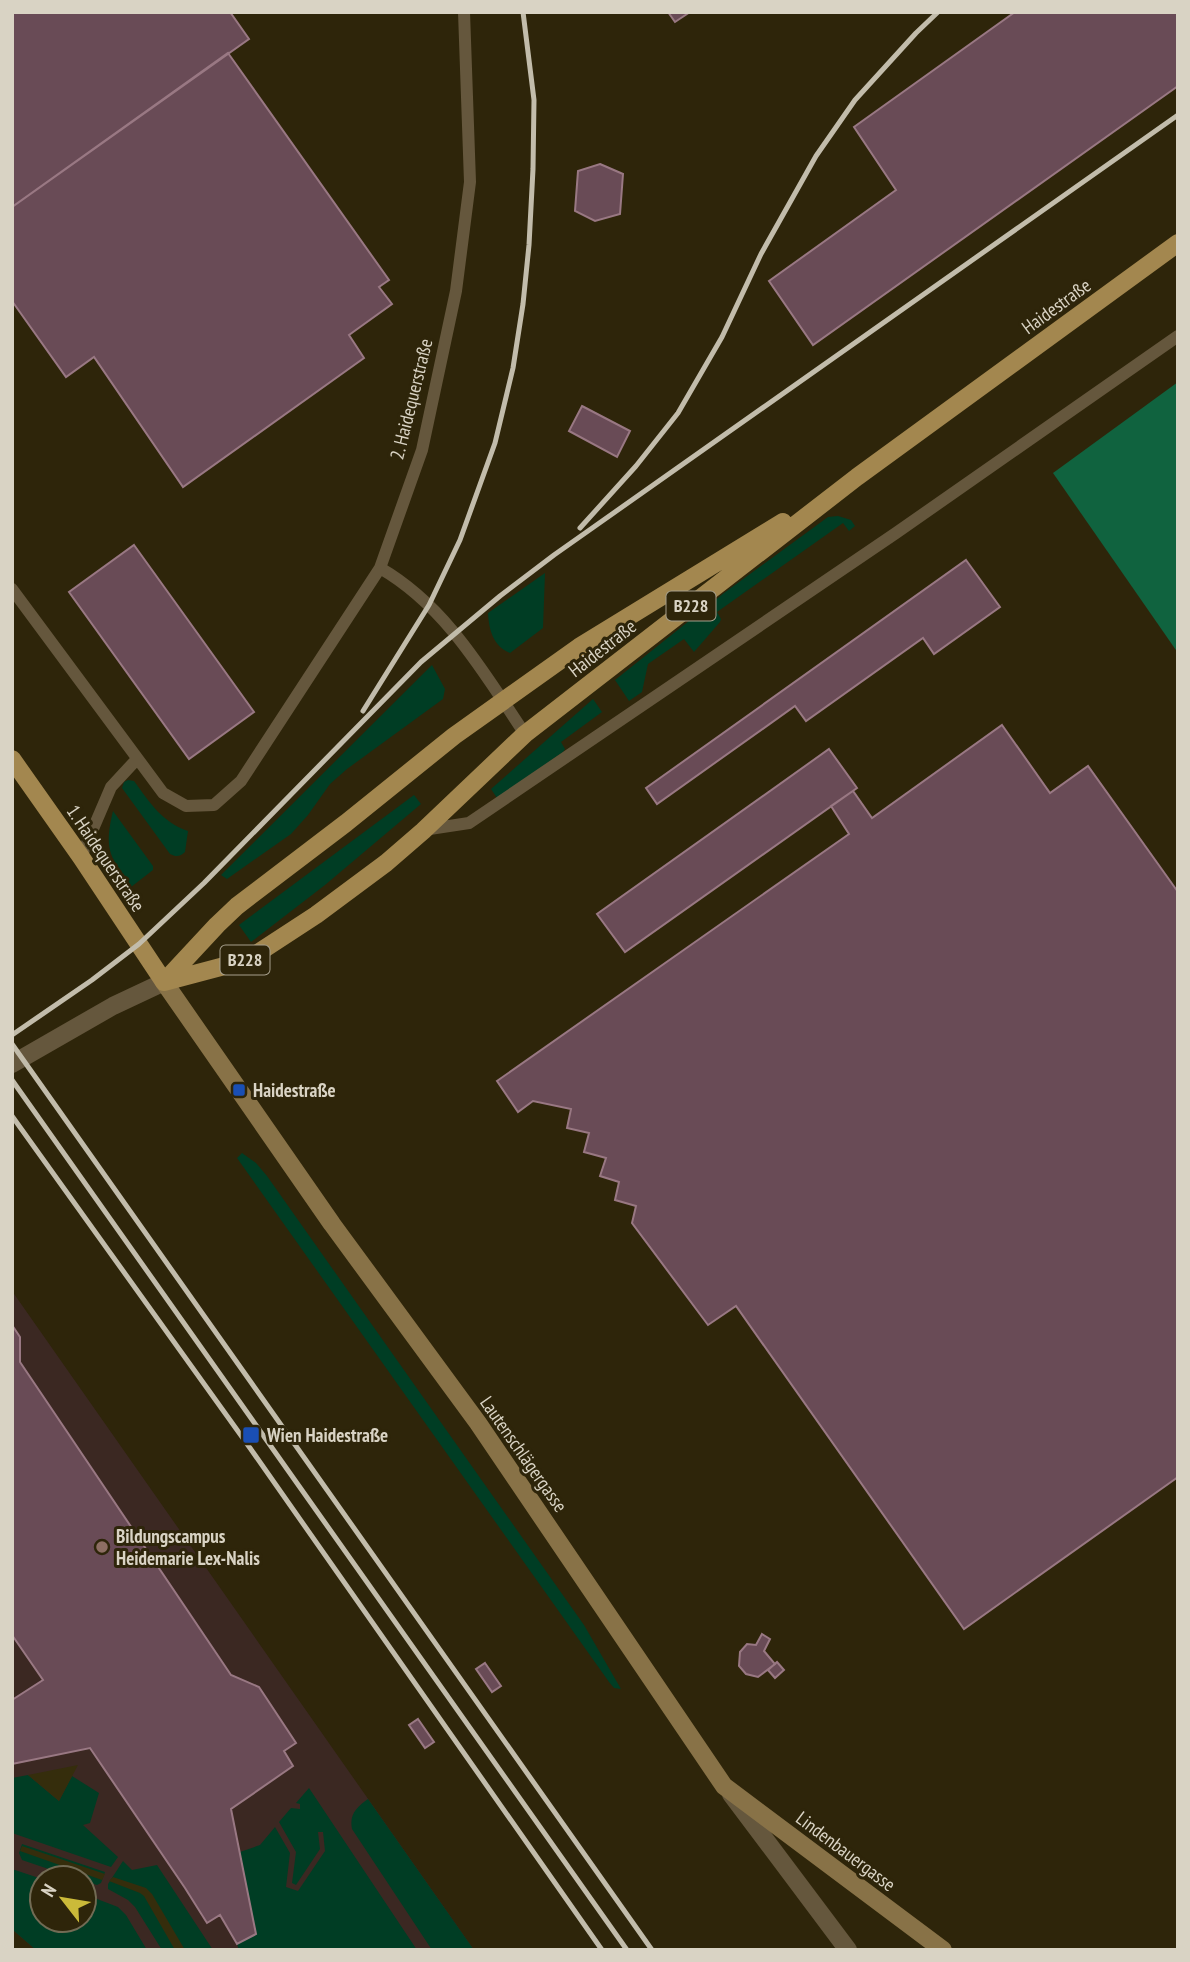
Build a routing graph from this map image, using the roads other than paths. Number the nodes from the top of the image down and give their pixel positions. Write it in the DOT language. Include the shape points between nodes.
graph roads {
  1 [pos="464,12"];
  2 [pos="1178,243"];
  3 [pos="1178,336"];
  4 [pos="857,477"];
  5 [pos="380,568"];
  6 [pos="12,589"];
  7 [pos="503,701"];
  8 [pos="525,734"];
  9 [pos="137,758"];
  10 [pos="12,759"];
  11 [pos="423,831"];
  12 [pos="81,857"];
  13 [pos="164,982"];
  14 [pos="12,1064"];
  15 [pos="724,1786"];
  16 [pos="848,1950"];
  17 [pos="943,1950"];
  1 -- 5 [label="lane, 2. Haidequerstraße" via="470,182 456,291 422,450"];
  2 -- 4 [label="main road, Haidestraße / B228"];
  3 -- 11 [label="lane" via="469,823"];
  4 -- 7 [label="main road, Haidestraße / B228" via="579,647"];
  4 -- 8 [label="main road, Haidestraße / B228"];
  5 -- 7 [label="lane" via="411,589 456,632"];
  5 -- 9 [label="lane, 2. Haidequerstraße" via="241,781 214,804 186,806 163,793"];
  6 -- 9 [label="lane, 2. Haidequerstraße"];
  7 -- 8 [label="lane"];
  7 -- 13 [label="main road, Haidestraße / B228" via="237,906"];
  8 -- 11 [label="main road, Haidestraße / B228"];
  9 -- 12 [label="lane" via="111,787"];
  10 -- 12 [label="main road, 1. Haidequerstraße"];
  11 -- 13 [label="main road, Haidestraße / B228" via="316,915 247,960"];
  12 -- 13 [label="main road, 1. Haidequerstraße"];
  13 -- 14 [label="street, Haidestraße"];
  13 -- 15 [label="main road, Lautenschlägergasse" via="332,1224 478,1423"];
  15 -- 16 [label="street, Lautenschlägergasse"];
  15 -- 17 [label="main road, Lindenbauergasse"];
}
